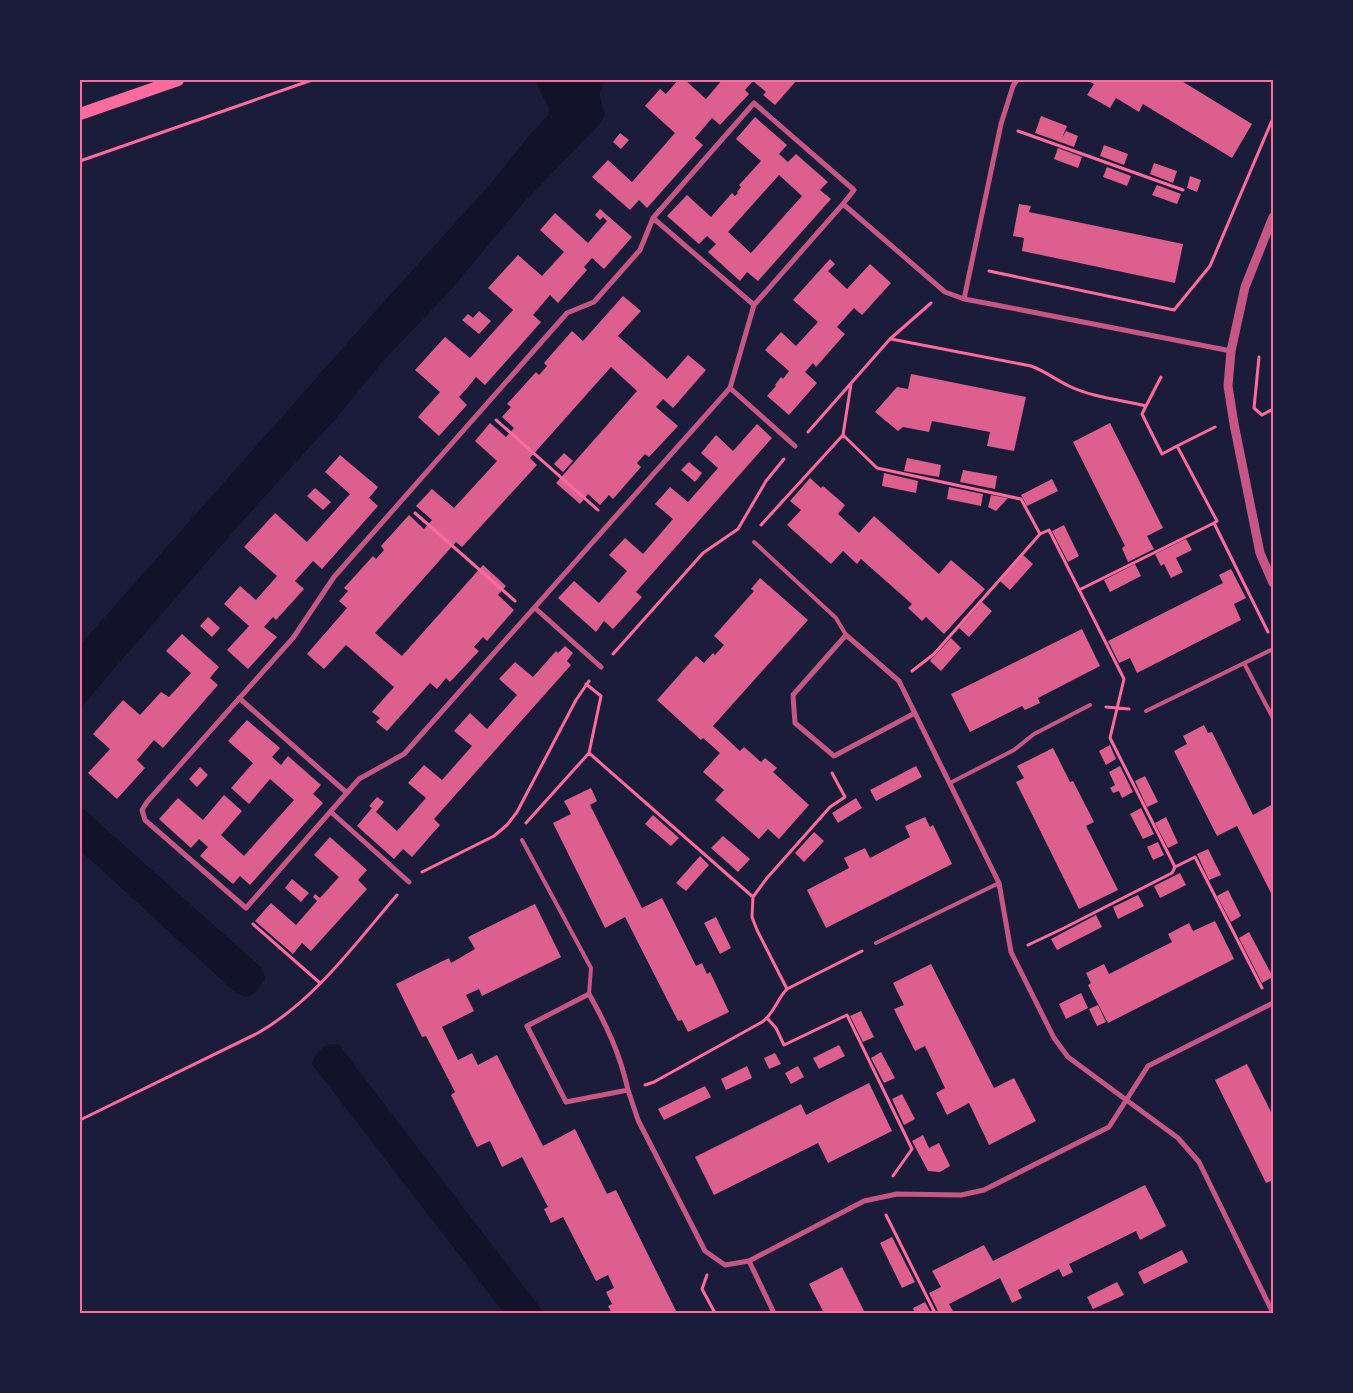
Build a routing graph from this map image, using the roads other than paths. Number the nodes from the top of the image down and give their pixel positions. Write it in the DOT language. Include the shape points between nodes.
graph roads {
  1 [pos="178,80"];
  2 [pos="1016,80"];
  3 [pos="80,114"];
  4 [pos="843,204"];
  5 [pos="653,218"];
  6 [pos="1273,218"];
  7 [pos="964,299"];
  8 [pos="754,305"];
  9 [pos="1231,351"];
  10 [pos="730,388"];
  11 [pos="795,446"];
  12 [pos="754,542"];
  13 [pos="1273,583"];
  14 [pos="535,608"];
  15 [pos="846,635"];
  16 [pos="1273,649"];
  17 [pos="1244,663"];
  18 [pos="601,667"];
  19 [pos="239,698"];
  20 [pos="1090,705"];
  21 [pos="1146,711"];
  22 [pos="915,713"];
  23 [pos="1273,718"];
  24 [pos="950,783"];
  25 [pos="347,793"];
  26 [pos="331,812"];
  27 [pos="522,840"];
  28 [pos="408,882"];
  29 [pos="999,883"];
  30 [pos="876,943"];
  31 [pos="590,994"];
  32 [pos="1272,1004"];
  33 [pos="628,1090"];
  34 [pos="1126,1100"];
  35 [pos="749,1261"];
  36 [pos="774,1313"];
  37 [pos="1273,1313"];
  1 -- 3 [label="main road"];
  2 -- 7 [label="street" via="1001,124"];
  4 -- 5 [label="street" via="854,190 754,103"];
  4 -- 7 [label="street" via="945,292"];
  4 -- 8 [label="street"];
  5 -- 8 [label="street"];
  5 -- 19 [label="street" via="640,250 594,302 567,313 334,577 293,638"];
  6 -- 9 [label="street" via="1245,287"];
  7 -- 9 [label="street"];
  8 -- 10 [label="street"];
  9 -- 13 [label="street" via="1228,386 1234,424 1260,552"];
  10 -- 11 [label="street"];
  10 -- 14 [label="street"];
  12 -- 15 [label="lane" via="836,618"];
  14 -- 18 [label="street"];
  14 -- 25 [label="street" via="404,754 359,780"];
  15 -- 22 [label="street" via="899,681"];
  15 -- 22 [label="street" via="793,695 795,723 834,756"];
  16 -- 17 [label="lane"];
  17 -- 21 [label="lane"];
  17 -- 23 [label="lane"];
  19 -- 25 [label="street"];
  19 -- 26 [label="street" via="147,802 142,810 145,820 246,908"];
  20 -- 24 [label="lane"];
  22 -- 24 [label="street"];
  24 -- 29 [label="street"];
  25 -- 26 [label="street"];
  26 -- 28 [label="street"];
  27 -- 31 [label="lane" via="591,968"];
  29 -- 30 [label="lane"];
  29 -- 34 [label="street" via="1011,952 1054,1038 1068,1057"];
  31 -- 33 [label="street" via="609,1030"];
  31 -- 33 [label="street" via="527,1026 566,1102"];
  32 -- 34 [label="street" via="1148,1066"];
  33 -- 35 [label="street" via="638,1120 705,1251 725,1265"];
  34 -- 35 [label="street" via="1109,1127 984,1190 960,1195 897,1194 864,1202"];
  34 -- 37 [label="street" via="1178,1138 1199,1162"];
  35 -- 36 [label="street"];
}
